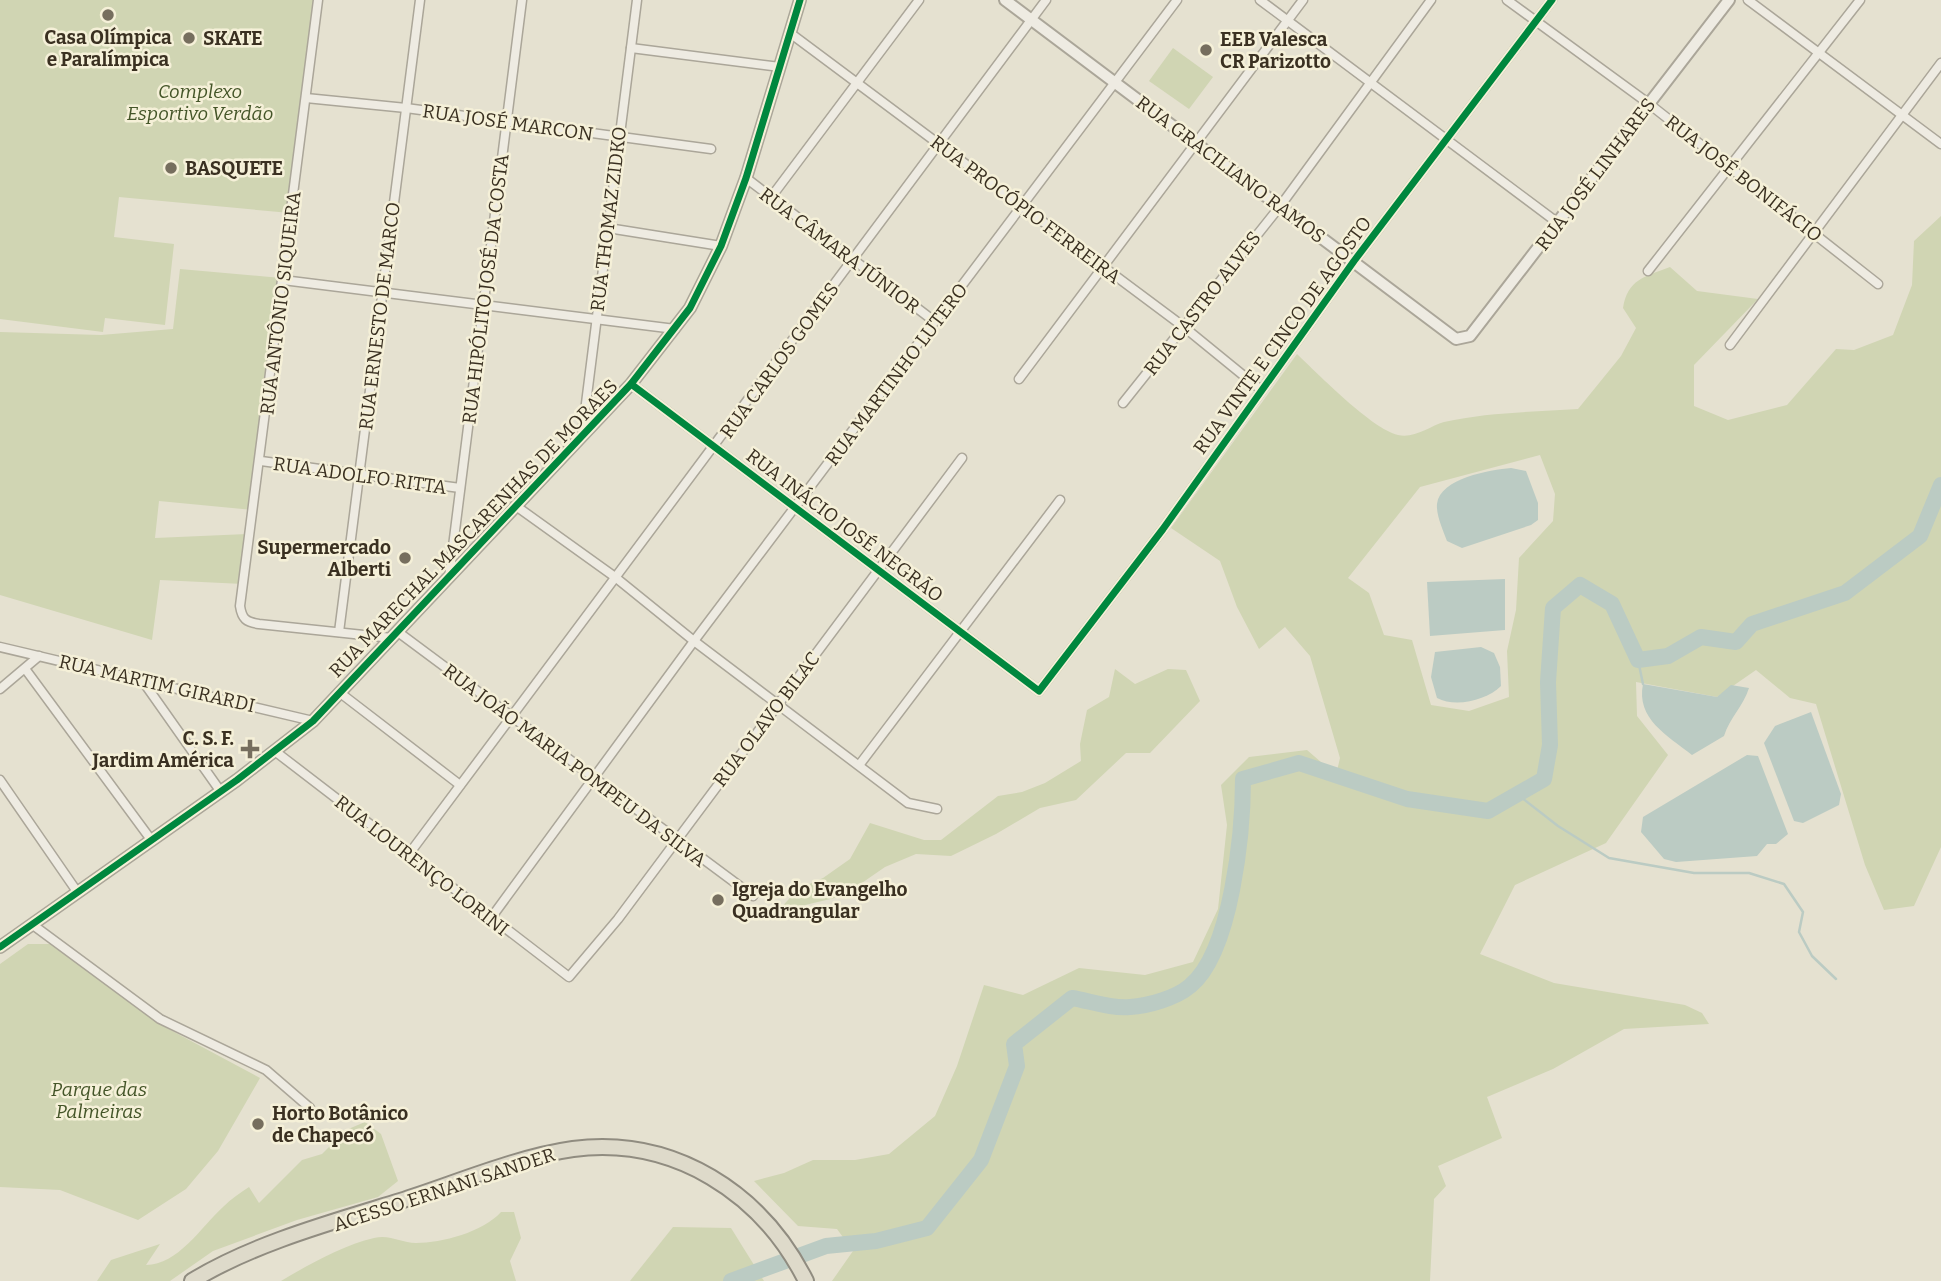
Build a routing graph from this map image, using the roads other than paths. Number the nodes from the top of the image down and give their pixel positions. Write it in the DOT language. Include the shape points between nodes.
graph roads {
  1 [pos="318,0"];
  2 [pos="420,0"];
  3 [pos="522,0"];
  4 [pos="638,0"];
  5 [pos="800,0"];
  6 [pos="919,0"];
  7 [pos="1005,0"];
  8 [pos="1046,0"];
  9 [pos="1177,0"];
  10 [pos="1261,0"];
  11 [pos="1303,0"];
  12 [pos="1431,0"];
  13 [pos="1507,0"];
  14 [pos="1552,0"];
  15 [pos="1729,0"];
  16 [pos="1748,0"];
  17 [pos="1860,0"];
  18 [pos="1031,20"];
  19 [pos="1288,20"];
  20 [pos="1535,22"];
  21 [pos="790,33"];
  22 [pos="631,48"];
  23 [pos="1821,53"];
  24 [pos="1941,63"];
  25 [pos="780,67"];
  26 [pos="1371,82"];
  27 [pos="857,83"];
  28 [pos="1116,83"];
  29 [pos="306,98"];
  30 [pos="1648,103"];
  31 [pos="406,108"];
  32 [pos="1903,114"];
  33 [pos="507,122"];
  34 [pos="619,138"];
  35 [pos="1447,139"];
  36 [pos="1196,142"];
  37 [pos="939,144"];
  38 [pos="1941,144"];
  39 [pos="711,149"];
  40 [pos="1730,169"];
  41 [pos="746,178"];
  42 [pos="772,196"];
  43 [pos="1280,205"];
  44 [pos="1023,207"];
  45 [pos="1558,223"];
  46 [pos="608,228"];
  47 [pos="1814,232"];
  48 [pos="721,246"];
  49 [pos="853,260"];
  50 [pos="1354,261"];
  51 [pos="1103,267"];
  52 [pos="1648,271"];
  53 [pos="283,280"];
  54 [pos="1878,284"];
  55 [pos="381,292"];
  56 [pos="483,305"];
  57 [pos="595,319"];
  58 [pos="934,321"];
  59 [pos="1184,327"];
  60 [pos="675,329"];
  61 [pos="1456,339"];
  62 [pos="1730,345"];
  63 [pos="1019,379"];
  64 [pos="631,384"];
  65 [pos="1260,389"];
  66 [pos="1123,403"];
  67 [pos="582,438"];
  68 [pos="715,447"];
  69 [pos="962,458"];
  70 [pos="261,461"];
  71 [pos="359,473"];
  72 [pos="460,488"];
  73 [pos="1060,500"];
  74 [pos="516,506"];
  75 [pos="796,507"];
  76 [pos="878,570"];
  77 [pos="615,577"];
  78 [pos="449,578"];
  79 [pos="960,631"];
  80 [pos="339,632"];
  81 [pos="395,635"];
  82 [pos="694,640"];
  83 [pos="0,647"];
  84 [pos="39,656"];
  85 [pos="26,670"];
  86 [pos="142,680"];
  87 [pos="0,689"];
  88 [pos="1039,691"];
  89 [pos="339,692"];
  90 [pos="778,702"];
  91 [pos="511,718"];
  92 [pos="313,720"];
  93 [pos="276,752"];
  94 [pos="860,764"];
  95 [pos="594,777"];
  96 [pos="0,780"];
  97 [pos="460,785"];
  98 [pos="221,792"];
  99 [pos="937,809"];
  100 [pos="676,840"];
  101 [pos="152,841"];
  102 [pos="409,854"];
  103 [pos="78,893"];
  104 [pos="753,896"];
  105 [pos="492,918"];
  106 [pos="33,925"];
  107 [pos="2,941"];
  108 [pos="569,977"];
  109 [pos="310,1108"];
  110 [pos="192,1281"];
  111 [pos="806,1281"];
  1 -- 29 [label="street, RUA ANTÔNIO SIQUEIRA"];
  2 -- 31 [label="street, RUA ERNESTO DE MARCO"];
  3 -- 33 [label="street, RUA HIPÓLITO JOSÉ DA COSTA"];
  4 -- 22 [label="street, RUA THOMAZ ZIDKO"];
  5 -- 21 [label="street, RUA MARECHAL MASCARENHAS DE MORAES"];
  6 -- 27 [label="street"];
  7 -- 18 [label="street, RUA GRACILIANO RAMOS"];
  8 -- 18 [label="street, RUA CARLOS GOMES"];
  9 -- 28 [label="street, RUA MARTINHO LUTERO"];
  10 -- 19 [label="street"];
  11 -- 19 [label="street"];
  12 -- 26 [label="street, RUA CASTRO ALVES"];
  13 -- 20 [label="street, RUA JOSÉ BONIFÁCIO"];
  14 -- 20 [label="street, RUA VINTE E CINCO DE AGOSTO"];
  15 -- 30 [label="street, RUA JOSÉ LINHARES"];
  16 -- 23 [label="street"];
  17 -- 23 [label="street"];
  18 -- 28 [label="street, RUA GRACILIANO RAMOS"];
  18 -- 37 [label="street, RUA CARLOS GOMES"];
  19 -- 26 [label="street"];
  19 -- 36 [label="street"];
  20 -- 30 [label="street, RUA JOSÉ BONIFÁCIO"];
  20 -- 35 [label="street, RUA VINTE E CINCO DE AGOSTO"];
  21 -- 25 [label="street, RUA MARECHAL MASCARENHAS DE MORAES"];
  21 -- 27 [label="street, RUA PROCÓPIO FERREIRA"];
  22 -- 25 [label="street"];
  22 -- 34 [label="street, RUA THOMAZ ZIDKO"];
  23 -- 32 [label="street"];
  23 -- 40 [label="street"];
  24 -- 32 [label="street"];
  25 -- 41 [label="street, RUA MARECHAL MASCARENHAS DE MORAES"];
  26 -- 35 [label="street"];
  26 -- 43 [label="street, RUA CASTRO ALVES"];
  27 -- 37 [label="street, RUA PROCÓPIO FERREIRA"];
  27 -- 42 [label="street"];
  28 -- 36 [label="street, RUA GRACILIANO RAMOS"];
  28 -- 44 [label="street, RUA MARTINHO LUTERO"];
  29 -- 31 [label="street, RUA JOSÉ MARCON"];
  29 -- 53 [label="street, RUA ANTÔNIO SIQUEIRA"];
  30 -- 40 [label="street, RUA JOSÉ BONIFÁCIO"];
  30 -- 45 [label="street, RUA JOSÉ LINHARES"];
  31 -- 33 [label="street, RUA JOSÉ MARCON"];
  31 -- 55 [label="street, RUA ERNESTO DE MARCO"];
  32 -- 38 [label="street"];
  32 -- 47 [label="street"];
  33 -- 34 [label="street, RUA JOSÉ MARCON"];
  33 -- 56 [label="street, RUA HIPÓLITO JOSÉ DA COSTA"];
  34 -- 39 [label="street, RUA JOSÉ MARCON"];
  34 -- 46 [label="street, RUA THOMAZ ZIDKO"];
  35 -- 45 [label="street"];
  35 -- 50 [label="street, RUA VINTE E CINCO DE AGOSTO"];
  36 -- 43 [label="street, RUA GRACILIANO RAMOS"];
  36 -- 51 [label="street"];
  37 -- 44 [label="street, RUA PROCÓPIO FERREIRA"];
  37 -- 49 [label="street, RUA CARLOS GOMES"];
  40 -- 47 [label="street, RUA JOSÉ BONIFÁCIO"];
  40 -- 52 [label="street"];
  41 -- 42 [label="street, RUA CÂMARA JÚNIOR"];
  41 -- 48 [label="street, RUA MARECHAL MASCARENHAS DE MORAES"];
  42 -- 49 [label="street, RUA CÂMARA JÚNIOR"];
  43 -- 50 [label="street, RUA GRACILIANO RAMOS"];
  43 -- 59 [label="street, RUA CASTRO ALVES"];
  44 -- 51 [label="street, RUA PROCÓPIO FERREIRA"];
  44 -- 58 [label="street, RUA MARTINHO LUTERO"];
  45 -- 61 [label="street, RUA JOSÉ LINHARES" via="1470,336"];
  46 -- 48 [label="street"];
  46 -- 57 [label="street, RUA THOMAZ ZIDKO"];
  47 -- 54 [label="street, RUA JOSÉ BONIFÁCIO"];
  47 -- 62 [label="street"];
  48 -- 60 [label="street, RUA MARECHAL MASCARENHAS DE MORAES"];
  49 -- 58 [label="street, RUA CÂMARA JÚNIOR"];
  49 -- 68 [label="street, RUA CARLOS GOMES"];
  50 -- 61 [label="street, RUA GRACILIANO RAMOS"];
  50 -- 65 [label="street, RUA VINTE E CINCO DE AGOSTO"];
  51 -- 59 [label="street, RUA PROCÓPIO FERREIRA"];
  51 -- 63 [label="street"];
  53 -- 55 [label="street"];
  53 -- 70 [label="street, RUA ANTÔNIO SIQUEIRA"];
  55 -- 56 [label="street"];
  55 -- 71 [label="street, RUA ERNESTO DE MARCO"];
  56 -- 57 [label="street"];
  56 -- 72 [label="street, RUA HIPÓLITO JOSÉ DA COSTA"];
  57 -- 60 [label="street"];
  57 -- 67 [label="street, RUA THOMAZ ZIDKO"];
  58 -- 75 [label="street, RUA MARTINHO LUTERO"];
  59 -- 65 [label="street, RUA PROCÓPIO FERREIRA"];
  59 -- 66 [label="street, RUA CASTRO ALVES"];
  60 -- 64 [label="street, RUA MARECHAL MASCARENHAS DE MORAES"];
  64 -- 67 [label="street, RUA MARECHAL MASCARENHAS DE MORAES"];
  64 -- 68 [label="street, RUA INÁCIO JOSÉ NEGRÃO"];
  65 -- 88 [label="street, RUA VINTE E CINCO DE AGOSTO" via="1163,529"];
  67 -- 74 [label="street, RUA MARECHAL MASCARENHAS DE MORAES"];
  68 -- 75 [label="street, RUA INÁCIO JOSÉ NEGRÃO"];
  68 -- 77 [label="street, RUA CARLOS GOMES"];
  69 -- 76 [label="street, RUA OLAVO BILAC"];
  70 -- 71 [label="street, RUA ADOLFO RITTA"];
  70 -- 80 [label="street, RUA ANTÔNIO SIQUEIRA" via="242,616 248,622"];
  71 -- 72 [label="street, RUA ADOLFO RITTA"];
  71 -- 80 [label="street, RUA ERNESTO DE MARCO"];
  72 -- 78 [label="street, RUA HIPÓLITO JOSÉ DA COSTA"];
  73 -- 79 [label="street"];
  74 -- 77 [label="street"];
  74 -- 78 [label="street, RUA MARECHAL MASCARENHAS DE MORAES"];
  75 -- 76 [label="street, RUA INÁCIO JOSÉ NEGRÃO"];
  75 -- 82 [label="street, RUA MARTINHO LUTERO"];
  76 -- 79 [label="street, RUA INÁCIO JOSÉ NEGRÃO"];
  76 -- 90 [label="street, RUA OLAVO BILAC"];
  77 -- 82 [label="street"];
  77 -- 91 [label="street, RUA CARLOS GOMES"];
  78 -- 81 [label="street, RUA MARECHAL MASCARENHAS DE MORAES"];
  79 -- 88 [label="street, RUA INÁCIO JOSÉ NEGRÃO"];
  79 -- 94 [label="street"];
  80 -- 81 [label="street"];
  81 -- 89 [label="street, RUA MARECHAL MASCARENHAS DE MORAES"];
  81 -- 91 [label="street, RUA JOÃO MARIA POMPEU DA SILVA"];
  82 -- 90 [label="street"];
  82 -- 95 [label="street, RUA MARTINHO LUTERO"];
  83 -- 84 [label="street, RUA MARTIM GIRARDI"];
  84 -- 85 [label="street"];
  84 -- 86 [label="street, RUA MARTIM GIRARDI"];
  85 -- 87 [label="street"];
  85 -- 101 [label="street"];
  86 -- 92 [label="street, RUA MARTIM GIRARDI"];
  86 -- 98 [label="street"];
  89 -- 92 [label="street, RUA MARECHAL MASCARENHAS DE MORAES"];
  89 -- 97 [label="street"];
  90 -- 94 [label="street"];
  90 -- 100 [label="street, RUA OLAVO BILAC"];
  91 -- 95 [label="street, RUA JOÃO MARIA POMPEU DA SILVA"];
  91 -- 97 [label="street, RUA CARLOS GOMES"];
  92 -- 93 [label="street, RUA MARECHAL MASCARENHAS DE MORAES"];
  93 -- 98 [label="street, RUA MARECHAL MASCARENHAS DE MORAES"];
  93 -- 102 [label="street, RUA LOURENÇO LORINI"];
  94 -- 99 [label="street" via="908,803"];
  95 -- 100 [label="street, RUA JOÃO MARIA POMPEU DA SILVA"];
  95 -- 105 [label="street, RUA MARTINHO LUTERO"];
  96 -- 103 [label="street"];
  97 -- 102 [label="street, RUA CARLOS GOMES"];
  98 -- 101 [label="street, RUA MARECHAL MASCARENHAS DE MORAES"];
  100 -- 104 [label="street, RUA JOÃO MARIA POMPEU DA SILVA"];
  100 -- 108 [label="street, RUA OLAVO BILAC"];
  101 -- 103 [label="street, RUA MARECHAL MASCARENHAS DE MORAES"];
  102 -- 105 [label="street, RUA LOURENÇO LORINI"];
  103 -- 106 [label="street, RUA MARECHAL MASCARENHAS DE MORAES"];
  105 -- 108 [label="street, RUA LOURENÇO LORINI"];
  106 -- 107 [label="street, RUA MARECHAL MASCARENHAS DE MORAES"];
  106 -- 109 [label="street" via="160,1019 266,1070"];
  110 -- 111 [label="highway, ACESSO ERNANI SANDER" via="233,1258 571,1149 639,1150 704,1171 771,1226"];
}
